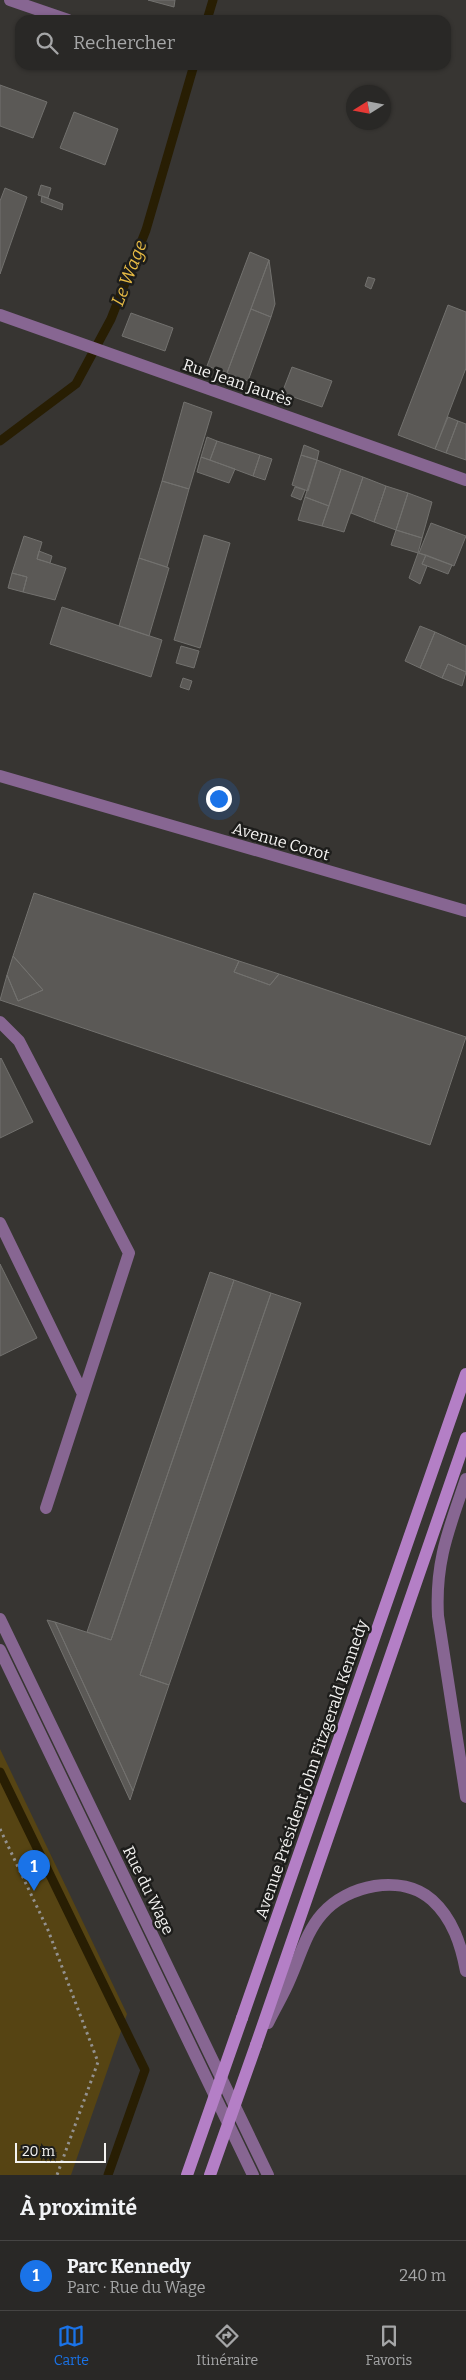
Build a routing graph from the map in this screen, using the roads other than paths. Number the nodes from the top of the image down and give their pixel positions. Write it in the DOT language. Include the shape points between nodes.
graph roads {
  1 [pos="10,0"];
  2 [pos="54,15"];
  3 [pos="0,314"];
  4 [pos="466,480"];
  5 [pos="2,778"];
  6 [pos="466,912"];
  7 [pos="0,1022"];
  8 [pos="0,1223"];
  9 [pos="466,1374"];
  10 [pos="83,1394"];
  11 [pos="466,1438"];
  12 [pos="466,1478"];
  13 [pos="46,1508"];
  14 [pos="0,1619"];
  15 [pos="0,1650"];
  16 [pos="466,1797"];
  17 [pos="466,1971"];
  18 [pos="256,2045"];
  19 [pos="187,2175"];
  20 [pos="210,2175"];
  21 [pos="253,2175"];
  22 [pos="268,2175"];
  1 -- 2 [label="street"];
  3 -- 4 [label="street, Rue Jean Jaurès"];
  5 -- 6 [label="street, Avenue Corot"];
  7 -- 10 [label="street" via="19,1041 129,1253"];
  8 -- 10 [label="street"];
  9 -- 19 [label="main road, Avenue Président John Fitzgerald Kennedy, bridge"];
  10 -- 13 [label="street"];
  11 -- 18 [label="main road"];
  12 -- 16 [label="street" via="443,1548 437,1599"];
  14 -- 22 [label="street, Rue du Wage"];
  15 -- 21 [label="street, Rue du Wage"];
  17 -- 18 [label="street" via="460,1941 431,1900 418,1892 392,1885 362,1888 333,1904 316,1922"];
  18 -- 20 [label="main road, bridge"];
}
